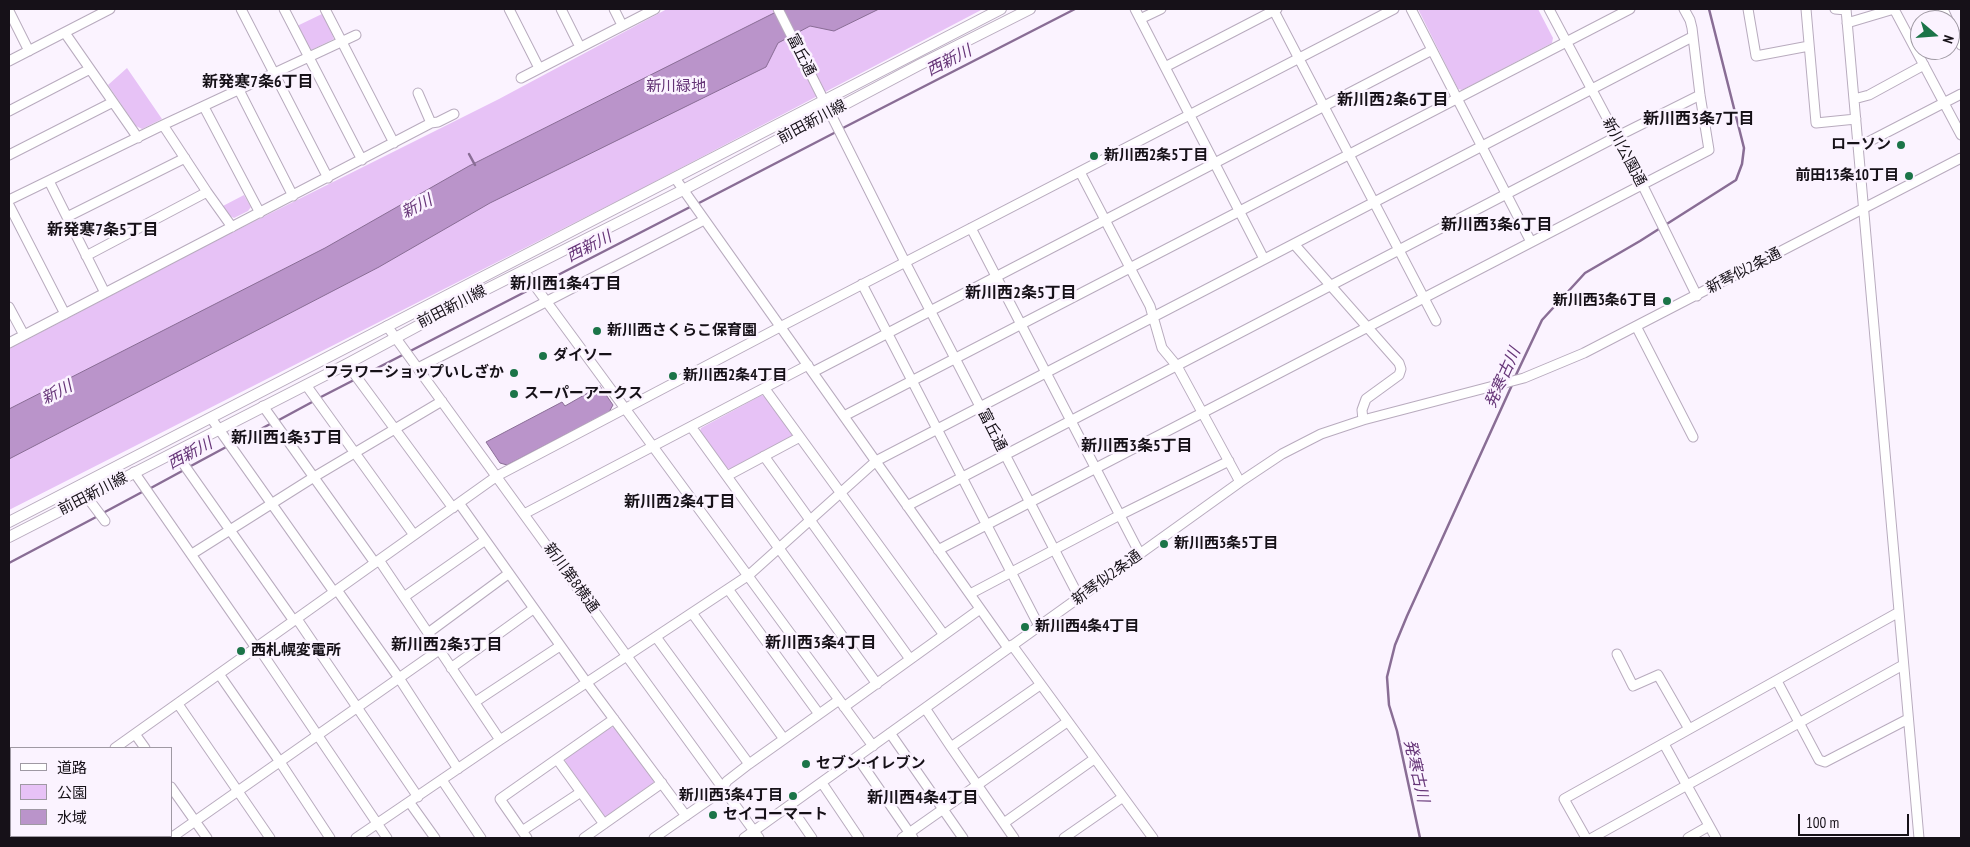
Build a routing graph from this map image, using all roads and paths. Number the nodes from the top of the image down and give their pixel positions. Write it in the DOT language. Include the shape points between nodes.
graph roads {
  1 [pos="110,9"];
  2 [pos="241,9"];
  3 [pos="284,9"];
  4 [pos="325,9"];
  5 [pos="509,9"];
  6 [pos="561,9"];
  7 [pos="614,9"];
  8 [pos="655,9"];
  9 [pos="778,9"];
  10 [pos="1001,9"];
  11 [pos="1030,9"];
  12 [pos="1135,9"];
  13 [pos="1161,9"];
  14 [pos="1275,9"];
  15 [pos="1394,9"];
  16 [pos="1411,9"];
  17 [pos="1549,9"];
  18 [pos="1630,9"];
  19 [pos="1684,9"];
  20 [pos="1748,9"];
  21 [pos="1806,9"];
  22 [pos="1835,9"];
  23 [pos="1894,9"];
  24 [pos="9,10"];
  25 [pos="1846,10"];
  26 [pos="1140,19"];
  27 [pos="1847,24"];
  28 [pos="622,25"];
  29 [pos="65,33"];
  30 [pos="356,35"];
  31 [pos="1692,37"];
  32 [pos="342,42"];
  33 [pos="1566,42"];
  34 [pos="1809,46"];
  35 [pos="580,47"];
  36 [pos="1432,50"];
  37 [pos="29,51"];
  38 [pos="309,58"];
  39 [pos="1299,58"];
  40 [pos="9,61"];
  41 [pos="1924,65"];
  42 [pos="1165,67"];
  43 [pos="539,68"];
  44 [pos="90,69"];
  45 [pos="275,74"];
  46 [pos="521,78"];
  47 [pos="1591,89"];
  48 [pos="239,90"];
  49 [pos="418,94"];
  50 [pos="1961,94"];
  51 [pos="1700,95"];
  52 [pos="1457,98"];
  53 [pos="1854,99"];
  54 [pos="825,100"];
  55 [pos="113,102"];
  56 [pos="1944,102"];
  57 [pos="1324,106"];
  58 [pos="204,107"];
  59 [pos="9,111"];
  60 [pos="831,112"];
  61 [pos="454,114"];
  62 [pos="1189,115"];
  63 [pos="1856,119"];
  64 [pos="431,123"];
  65 [pos="163,125"];
  66 [pos="1961,135"];
  67 [pos="1616,137"];
  68 [pos="138,138"];
  69 [pos="394,144"];
  70 [pos="1858,144"];
  71 [pos="1482,146"];
  72 [pos="1348,154"];
  73 [pos="9,155"];
  74 [pos="185,158"];
  75 [pos="1961,158"];
  76 [pos="362,160"];
  77 [pos="1214,163"];
  78 [pos="1080,172"];
  79 [pos="328,178"];
  80 [pos="675,178"];
  81 [pos="49,182"];
  82 [pos="1642,184"];
  83 [pos="683,190"];
  84 [pos="207,192"];
  85 [pos="1507,194"];
  86 [pos="293,196"];
  87 [pos="9,200"];
  88 [pos="1374,202"];
  89 [pos="9,204"];
  90 [pos="1864,209"];
  91 [pos="1238,210"];
  92 [pos="260,213"];
  93 [pos="67,217"];
  94 [pos="703,218"];
  95 [pos="1105,220"];
  96 [pos="232,227"];
  97 [pos="971,228"];
  98 [pos="1531,242"];
  99 [pos="1294,244"];
  100 [pos="1399,250"];
  101 [pos="86,256"];
  102 [pos="1264,259"];
  103 [pos="905,262"];
  104 [pos="1129,267"];
  105 [pos="524,271"];
  106 [pos="997,277"];
  107 [pos="862,284"];
  108 [pos="1331,286"];
  109 [pos="105,293"];
  110 [pos="1697,296"];
  111 [pos="544,298"];
  112 [pos="1424,298"];
  113 [pos="9,306"];
  114 [pos="931,312"];
  115 [pos="64,314"];
  116 [pos="1153,317"];
  117 [pos="1436,321"];
  118 [pos="1022,325"];
  119 [pos="387,326"];
  120 [pos="1636,326"];
  121 [pos="780,327"];
  122 [pos="1367,328"];
  123 [pos="888,334"];
  124 [pos="24,335"];
  125 [pos="395,337"];
  126 [pos="9,343"];
  127 [pos="956,360"];
  128 [pos="347,364"];
  129 [pos="415,364"];
  130 [pos="1177,366"];
  131 [pos="811,369"];
  132 [pos="1046,372"];
  133 [pos="913,382"];
  134 [pos="306,385"];
  135 [pos="766,389"];
  136 [pos="442,401"];
  137 [pos="263,406"];
  138 [pos="980,406"];
  139 [pos="626,408"];
  140 [pos="1203,413"];
  141 [pos="844,416"];
  142 [pos="211,418"];
  143 [pos="1363,420"];
  144 [pos="1071,421"];
  145 [pos="692,428"];
  146 [pos="219,429"];
  147 [pos="395,429"];
  148 [pos="938,429"];
  149 [pos="800,437"];
  150 [pos="1693,437"];
  151 [pos="654,448"];
  152 [pos="175,452"];
  153 [pos="354,454"];
  154 [pos="764,456"];
  155 [pos="1006,456"];
  156 [pos="876,460"];
  157 [pos="1229,461"];
  158 [pos="1096,469"];
  159 [pos="134,472"];
  160 [pos="497,476"];
  161 [pos="727,476"];
  162 [pos="314,477"];
  163 [pos="963,478"];
  164 [pos="1240,482"];
  165 [pos="841,492"];
  166 [pos="88,497"];
  167 [pos="1030,503"];
  168 [pos="273,504"];
  169 [pos="456,506"];
  170 [pos="907,506"];
  171 [pos="524,514"];
  172 [pos="1120,515"];
  173 [pos="810,520"];
  174 [pos="105,521"];
  175 [pos="9,522"];
  176 [pos="987,525"];
  177 [pos="231,530"];
  178 [pos="414,535"];
  179 [pos="9,537"];
  180 [pos="484,541"];
  181 [pos="779,548"];
  182 [pos="938,550"];
  183 [pos="1055,550"];
  184 [pos="192,554"];
  185 [pos="1140,554"];
  186 [pos="377,562"];
  187 [pos="1012,573"];
  188 [pos="508,574"];
  189 [pos="749,576"];
  190 [pos="728,589"];
  191 [pos="336,591"];
  192 [pos="970,594"];
  193 [pos="1079,597"];
  194 [pos="404,598"];
  195 [pos="534,609"];
  196 [pos="980,609"];
  197 [pos="1899,612"];
  198 [pos="692,613"];
  199 [pos="295,620"];
  200 [pos="1039,626"];
  201 [pos="428,633"];
  202 [pos="944,635"];
  203 [pos="656,637"];
  204 [pos="560,646"];
  205 [pos="1010,646"];
  206 [pos="257,647"];
  207 [pos="439,650"];
  208 [pos="1617,654"];
  209 [pos="627,656"];
  210 [pos="910,659"];
  211 [pos="1904,665"];
  212 [pos="451,668"];
  213 [pos="219,674"];
  214 [pos="398,678"];
  215 [pos="1777,680"];
  216 [pos="587,683"];
  217 [pos="876,684"];
  218 [pos="1040,685"];
  219 [pos="475,702"];
  220 [pos="178,704"];
  221 [pos="841,704"];
  222 [pos="358,707"];
  223 [pos="925,708"];
  224 [pos="818,714"];
  225 [pos="1908,719"];
  226 [pos="614,720"];
  227 [pos="1067,722"];
  228 [pos="1799,723"];
  229 [pos="1690,729"];
  230 [pos="890,733"];
  231 [pos="135,734"];
  232 [pos="318,735"];
  233 [pos="784,739"];
  234 [pos="500,740"];
  235 [pos="1664,744"];
  236 [pos="872,746"];
  237 [pos="116,747"];
  238 [pos="144,747"];
  239 [pos="951,747"];
  240 [pos="857,757"];
  241 [pos="557,759"];
  242 [pos="1094,759"];
  243 [pos="280,762"];
  244 [pos="749,764"];
  245 [pos="458,769"];
  246 [pos="442,780"];
  247 [pos="662,783"];
  248 [pos="822,783"];
  249 [pos="977,785"];
  250 [pos="1687,786"];
  251 [pos="723,787"];
  252 [pos="172,788"];
  253 [pos="238,792"];
  254 [pos="581,792"];
  255 [pos="1122,797"];
  256 [pos="414,800"];
  257 [pos="790,806"];
  258 [pos="942,810"];
  259 [pos="686,816"];
  260 [pos="195,822"];
  261 [pos="1004,823"];
  262 [pos="378,824"];
  263 [pos="604,824"];
  264 [pos="1709,826"];
  265 [pos="757,834"];
  266 [pos="525,835"];
  267 [pos="908,837"];
  268 [pos="1148,837"];
  269 [pos="171,838"];
  270 [pos="206,838"];
  271 [pos="270,838"];
  272 [pos="330,838"];
  273 [pos="356,838"];
  274 [pos="388,838"];
  275 [pos="435,838"];
  276 [pos="481,838"];
  277 [pos="584,838"];
  278 [pos="654,838"];
  279 [pos="744,838"];
  280 [pos="812,838"];
  281 [pos="859,838"];
  282 [pos="963,838"];
  283 [pos="1014,838"];
  284 [pos="1064,838"];
  285 [pos="1586,838"];
  286 [pos="1592,838"];
  287 [pos="1688,838"];
  288 [pos="1716,838"];
  289 [pos="1919,838"];
  1 -- 29 [label="street"];
  2 -- 45 [label="street"];
  3 -- 38 [label="street"];
  4 -- 32 [label="street"];
  5 -- 43 [label="street"];
  6 -- 35 [label="street"];
  7 -- 28 [label="street"];
  8 -- 28 [label="street"];
  9 -- 54 [label="street, 富丘通"];
  10 -- 54 [label="main road, 前田新川線"];
  11 -- 60 [label="main road, 前田新川線"];
  12 -- 26 [label="street"];
  13 -- 26 [label="street"];
  14 -- 39 [label="street"];
  14 -- 42 [label="street"];
  15 -- 39 [label="street"];
  16 -- 36 [label="street"];
  17 -- 33 [label="street, 新川公園通"];
  18 -- 33 [label="street"];
  19 -- 31 [label="street" via="1690,20"];
  20 -- 34 [label="street" via="1756,56"];
  21 -- 34 [label="street"];
  22 -- 25 [label="street"];
  23 -- 27 [label="street"];
  23 -- 41 [label="street"];
  24 -- 37 [label="street"];
  25 -- 27 [label="street"];
  26 -- 42 [label="street"];
  27 -- 53 [label="street"];
  28 -- 35 [label="street"];
  29 -- 37 [label="street"];
  29 -- 44 [label="street"];
  30 -- 32 [label="street"];
  31 -- 47 [label="street"];
  31 -- 51 [label="street"];
  32 -- 38 [label="street"];
  32 -- 69 [label="street"];
  33 -- 47 [label="street, 新川公園通"];
  33 -- 52 [label="street"];
  34 -- 63 [label="street" via="1816,123"];
  35 -- 43 [label="street"];
  36 -- 52 [label="street"];
  36 -- 57 [label="street"];
  37 -- 40 [label="street"];
  38 -- 45 [label="street"];
  38 -- 76 [label="street"];
  39 -- 57 [label="street"];
  39 -- 62 [label="street"];
  41 -- 53 [label="street" via="1870,95"];
  41 -- 56 [label="street"];
  42 -- 62 [label="street"];
  43 -- 46 [label="street"];
  44 -- 55 [label="street"];
  44 -- 59 [label="street"];
  45 -- 48 [label="street"];
  45 -- 79 [label="street"];
  47 -- 67 [label="street, 新川公園通"];
  47 -- 71 [label="street"];
  48 -- 58 [label="street"];
  48 -- 86 [label="street"];
  49 -- 64 [label="street"];
  50 -- 56 [label="street"];
  51 -- 67 [label="street"];
  51 -- 82 [label="street" via="1709,150"];
  52 -- 71 [label="street"];
  52 -- 72 [label="street"];
  53 -- 63 [label="street"];
  54 -- 60 [label="street, 富丘通"];
  54 -- 80 [label="main road, 前田新川線"];
  55 -- 68 [label="street"];
  55 -- 73 [label="street"];
  56 -- 66 [label="street"];
  56 -- 70 [label="street" via="1870,141"];
  57 -- 72 [label="street"];
  57 -- 77 [label="street"];
  58 -- 65 [label="street"];
  58 -- 92 [label="street"];
  60 -- 83 [label="main road, 前田新川線"];
  60 -- 103 [label="street, 富丘通"];
  61 -- 64 [label="street"];
  62 -- 77 [label="street"];
  62 -- 78 [label="street"];
  63 -- 70 [label="street"];
  64 -- 69 [label="street"];
  65 -- 68 [label="street"];
  65 -- 74 [label="street"];
  67 -- 82 [label="street, 新川公園通"];
  67 -- 85 [label="street"];
  68 -- 81 [label="street"];
  69 -- 76 [label="street"];
  70 -- 90 [label="street"];
  71 -- 85 [label="street"];
  71 -- 88 [label="street"];
  72 -- 88 [label="street"];
  72 -- 91 [label="street"];
  74 -- 84 [label="street"];
  74 -- 93 [label="street"];
  75 -- 90 [label="street, 新琴似2条通"];
  76 -- 79 [label="street"];
  77 -- 91 [label="street"];
  77 -- 95 [label="street"];
  78 -- 95 [label="street"];
  78 -- 97 [label="street"];
  79 -- 86 [label="street"];
  80 -- 83 [label="street"];
  80 -- 119 [label="main road, 前田新川線"];
  81 -- 87 [label="street"];
  81 -- 93 [label="street"];
  82 -- 98 [label="street"];
  82 -- 110 [label="street, 新川公園通"];
  83 -- 94 [label="street"];
  83 -- 105 [label="main road, 前田新川線"];
  84 -- 96 [label="street"];
  84 -- 101 [label="street"];
  85 -- 98 [label="street"];
  85 -- 100 [label="street"];
  86 -- 92 [label="street"];
  88 -- 99 [label="street"];
  88 -- 100 [label="street"];
  89 -- 115 [label="street"];
  90 -- 110 [label="street, 新琴似2条通"];
  90 -- 197 [label="street"];
  91 -- 102 [label="street"];
  91 -- 104 [label="street"];
  92 -- 96 [label="street"];
  93 -- 101 [label="street"];
  94 -- 111 [label="street"];
  94 -- 121 [label="street"];
  95 -- 104 [label="street"];
  95 -- 106 [label="street"];
  96 -- 109 [label="street"];
  97 -- 103 [label="street"];
  97 -- 106 [label="street"];
  98 -- 112 [label="street"];
  99 -- 102 [label="street"];
  99 -- 108 [label="street"];
  100 -- 108 [label="street"];
  100 -- 112 [label="street"];
  101 -- 109 [label="street"];
  102 -- 116 [label="street"];
  103 -- 107 [label="street"];
  103 -- 114 [label="street, 富丘通"];
  104 -- 116 [label="street"];
  104 -- 118 [label="street"];
  105 -- 111 [label="street"];
  105 -- 125 [label="main road, 前田新川線"];
  106 -- 114 [label="street"];
  106 -- 118 [label="street"];
  107 -- 121 [label="street"];
  107 -- 123 [label="street"];
  108 -- 122 [label="street"];
  108 -- 130 [label="street"];
  109 -- 115 [label="street"];
  110 -- 120 [label="street, 新琴似2条通"];
  111 -- 129 [label="street"];
  111 -- 139 [label="street"];
  112 -- 117 [label="street"];
  112 -- 122 [label="street"];
  113 -- 124 [label="street"];
  114 -- 123 [label="street"];
  114 -- 127 [label="street, 富丘通"];
  115 -- 124 [label="street"];
  116 -- 130 [label="street" via="1162,348"];
  116 -- 132 [label="street"];
  118 -- 127 [label="street"];
  118 -- 132 [label="street"];
  119 -- 125 [label="street, 新川第8横通"];
  119 -- 142 [label="main road, 前田新川線"];
  120 -- 143 [label="street, 新琴似2条通" via="1584,353 1524,378"];
  120 -- 150 [label="street"];
  121 -- 131 [label="street"];
  121 -- 139 [label="street"];
  122 -- 140 [label="street"];
  122 -- 143 [label="street" via="1401,369 1399,375 1366,399"];
  123 -- 131 [label="street"];
  123 -- 133 [label="street"];
  124 -- 126 [label="street"];
  125 -- 128 [label="main road, 前田新川線"];
  125 -- 129 [label="street, 新川第8横通"];
  127 -- 133 [label="street"];
  127 -- 138 [label="street, 富丘通"];
  128 -- 134 [label="main road, 前田新川線"];
  128 -- 147 [label="street"];
  129 -- 136 [label="street, 新川第8横通"];
  130 -- 140 [label="street"];
  130 -- 144 [label="street"];
  131 -- 135 [label="street"];
  131 -- 141 [label="street"];
  132 -- 138 [label="street"];
  132 -- 144 [label="street"];
  133 -- 141 [label="street"];
  133 -- 148 [label="street"];
  134 -- 137 [label="main road, 前田新川線"];
  134 -- 153 [label="street"];
  135 -- 145 [label="street"];
  135 -- 149 [label="street"];
  136 -- 147 [label="street"];
  136 -- 160 [label="street, 新川第8横通"];
  137 -- 146 [label="main road, 前田新川線"];
  137 -- 162 [label="street"];
  138 -- 148 [label="street"];
  138 -- 155 [label="street, 富丘通"];
  139 -- 151 [label="street"];
  139 -- 160 [label="street"];
  140 -- 157 [label="street"];
  140 -- 158 [label="street"];
  141 -- 156 [label="street"];
  142 -- 146 [label="street"];
  142 -- 175 [label="main road, 前田新川線"];
  143 -- 164 [label="street, 新琴似2条通" via="1321,434 1282,454"];
  144 -- 155 [label="street"];
  144 -- 158 [label="street"];
  145 -- 151 [label="street"];
  145 -- 161 [label="street"];
  146 -- 152 [label="main road, 前田新川線"];
  146 -- 168 [label="street"];
  147 -- 153 [label="street"];
  147 -- 169 [label="street"];
  148 -- 156 [label="street"];
  148 -- 163 [label="street"];
  149 -- 154 [label="street"];
  149 -- 165 [label="street"];
  151 -- 171 [label="street"];
  151 -- 189 [label="street"];
  152 -- 159 [label="main road, 前田新川線"];
  152 -- 177 [label="street"];
  153 -- 162 [label="street"];
  153 -- 178 [label="street"];
  154 -- 161 [label="street"];
  154 -- 173 [label="street"];
  155 -- 163 [label="street"];
  155 -- 167 [label="street, 富丘通"];
  156 -- 165 [label="street"];
  156 -- 170 [label="street"];
  157 -- 164 [label="street"];
  157 -- 172 [label="street"];
  158 -- 167 [label="street"];
  158 -- 172 [label="street"];
  159 -- 166 [label="main road, 前田新川線"];
  159 -- 184 [label="street"];
  160 -- 169 [label="street"];
  160 -- 171 [label="street, 新川第8横通"];
  161 -- 181 [label="street"];
  162 -- 168 [label="street"];
  162 -- 186 [label="street"];
  163 -- 170 [label="street"];
  163 -- 176 [label="street"];
  164 -- 185 [label="street, 新琴似2条通"];
  165 -- 173 [label="street"];
  165 -- 202 [label="street"];
  166 -- 174 [label="street"];
  166 -- 179 [label="main road, 前田新川線"];
  167 -- 176 [label="street"];
  167 -- 183 [label="street, 富丘通"];
  168 -- 177 [label="street"];
  168 -- 191 [label="street"];
  169 -- 178 [label="street"];
  169 -- 180 [label="street"];
  170 -- 182 [label="street"];
  171 -- 209 [label="street, 新川第8横通"];
  172 -- 183 [label="street"];
  172 -- 185 [label="street"];
  173 -- 181 [label="street"];
  173 -- 210 [label="street"];
  176 -- 182 [label="street"];
  176 -- 187 [label="street"];
  177 -- 184 [label="street"];
  177 -- 199 [label="street"];
  178 -- 186 [label="street"];
  180 -- 188 [label="street"];
  180 -- 194 [label="street"];
  181 -- 189 [label="street"];
  181 -- 217 [label="street"];
  182 -- 192 [label="street"];
  183 -- 187 [label="street"];
  183 -- 193 [label="street, 富丘通"];
  184 -- 206 [label="street"];
  185 -- 193 [label="street, 新琴似2条通"];
  186 -- 191 [label="street"];
  186 -- 194 [label="street"];
  187 -- 192 [label="street"];
  187 -- 200 [label="street"];
  188 -- 195 [label="street"];
  188 -- 201 [label="street"];
  189 -- 190 [label="street"];
  189 -- 221 [label="street"];
  190 -- 198 [label="street"];
  190 -- 224 [label="street"];
  191 -- 199 [label="street"];
  191 -- 214 [label="street"];
  192 -- 196 [label="street"];
  193 -- 200 [label="street, 新琴似2条通"];
  194 -- 201 [label="street"];
  195 -- 204 [label="street"];
  195 -- 212 [label="street"];
  196 -- 202 [label="street"];
  196 -- 205 [label="street"];
  197 -- 211 [label="street"];
  197 -- 215 [label="street"];
  198 -- 203 [label="street"];
  198 -- 233 [label="street"];
  199 -- 206 [label="street"];
  199 -- 222 [label="street"];
  200 -- 205 [label="street, 新琴似2条通"];
  201 -- 207 [label="street"];
  202 -- 210 [label="street"];
  203 -- 209 [label="street"];
  203 -- 244 [label="street"];
  204 -- 216 [label="street"];
  204 -- 219 [label="street"];
  205 -- 218 [label="street"];
  205 -- 223 [label="street, 新琴似2条通"];
  206 -- 213 [label="street"];
  206 -- 232 [label="street"];
  207 -- 212 [label="street"];
  207 -- 214 [label="street"];
  208 -- 229 [label="street" via="1633,686 1658,675"];
  209 -- 216 [label="street"];
  209 -- 251 [label="street, 新川第8横通"];
  210 -- 217 [label="street"];
  211 -- 225 [label="street"];
  211 -- 228 [label="street"];
  212 -- 219 [label="street"];
  213 -- 220 [label="street"];
  213 -- 243 [label="street"];
  214 -- 222 [label="street"];
  214 -- 245 [label="street"];
  215 -- 228 [label="street"];
  215 -- 229 [label="street"];
  216 -- 226 [label="street"];
  216 -- 234 [label="street"];
  217 -- 221 [label="street"];
  218 -- 227 [label="street"];
  218 -- 239 [label="street"];
  219 -- 234 [label="street"];
  220 -- 231 [label="street"];
  220 -- 253 [label="street"];
  221 -- 224 [label="street"];
  221 -- 236 [label="street"];
  222 -- 232 [label="street"];
  222 -- 256 [label="street"];
  223 -- 230 [label="street, 新琴似2条通"];
  223 -- 239 [label="street"];
  224 -- 233 [label="street"];
  225 -- 228 [label="street" via="1825,762 1819,760"];
  225 -- 289 [label="street"];
  226 -- 241 [label="street"];
  226 -- 247 [label="street"];
  227 -- 242 [label="street"];
  227 -- 249 [label="street"];
  228 -- 250 [label="street"];
  229 -- 235 [label="street"];
  230 -- 236 [label="street, 新琴似2条通"];
  230 -- 258 [label="street"];
  231 -- 237 [label="street"];
  231 -- 238 [label="street"];
  232 -- 243 [label="street"];
  232 -- 262 [label="street"];
  233 -- 244 [label="street"];
  234 -- 245 [label="street"];
  235 -- 250 [label="street"];
  235 -- 285 [label="street" via="1564,799"];
  236 -- 240 [label="street, 新琴似2条通"];
  239 -- 249 [label="street"];
  240 -- 248 [label="street, 新琴似2条通"];
  240 -- 267 [label="street"];
  241 -- 254 [label="street"];
  241 -- 266 [label="street" via="500,799"];
  242 -- 255 [label="street"];
  242 -- 261 [label="street"];
  243 -- 253 [label="street"];
  243 -- 272 [label="street"];
  244 -- 251 [label="street"];
  245 -- 246 [label="street"];
  246 -- 256 [label="street"];
  246 -- 276 [label="street"];
  247 -- 259 [label="street"];
  247 -- 263 [label="street"];
  248 -- 257 [label="street, 新琴似2条通"];
  248 -- 281 [label="street"];
  249 -- 258 [label="street"];
  249 -- 261 [label="street"];
  250 -- 264 [label="street"];
  250 -- 286 [label="street"];
  251 -- 259 [label="street"];
  251 -- 265 [label="street, 新川第8横通"];
  252 -- 260 [label="street"];
  253 -- 260 [label="street"];
  253 -- 271 [label="street"];
  254 -- 263 [label="street"];
  254 -- 266 [label="street"];
  255 -- 268 [label="street"];
  255 -- 284 [label="street"];
  256 -- 262 [label="street"];
  256 -- 275 [label="street"];
  257 -- 265 [label="street, 新琴似2条通"];
  257 -- 280 [label="street"];
  258 -- 267 [label="street"];
  258 -- 282 [label="street"];
  259 -- 278 [label="street"];
  260 -- 269 [label="street"];
  260 -- 270 [label="street"];
  261 -- 283 [label="street"];
  262 -- 273 [label="street"];
  262 -- 274 [label="street"];
  263 -- 277 [label="street"];
  264 -- 287 [label="street"];
  264 -- 288 [label="street"];
  265 -- 279 [label="street, 新琴似2条通"];
}
